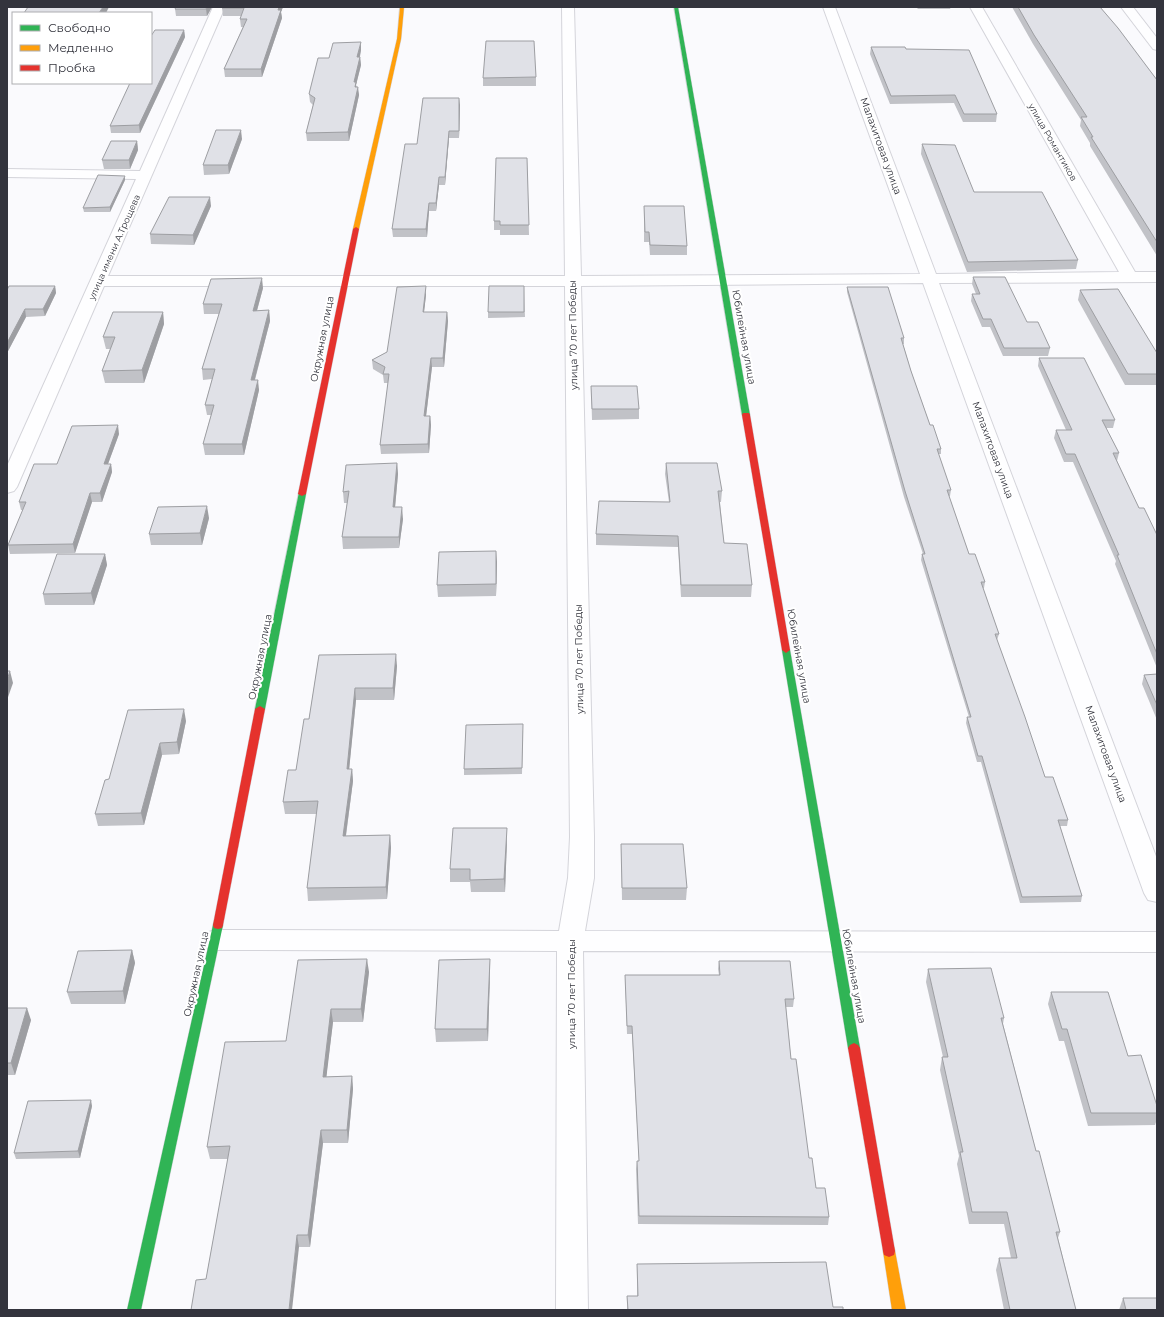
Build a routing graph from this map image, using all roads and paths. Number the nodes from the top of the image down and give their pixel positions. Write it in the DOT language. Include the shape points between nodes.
graph roads {
  1 [pos="219,7"];
  2 [pos="402,7"];
  3 [pos="568,7"];
  4 [pos="676,7"];
  5 [pos="829,7"];
  6 [pos="976,7"];
  7 [pos="1127,7"];
  8 [pos="1157,46"];
  9 [pos="7,173"];
  10 [pos="145,175"];
  11 [pos="1130,277"];
  12 [pos="1157,277"];
  13 [pos="930,278"];
  14 [pos="344,280"];
  15 [pos="723,280"];
  16 [pos="99,281"];
  17 [pos="572,281"];
  18 [pos="7,487"];
  19 [pos="1157,893"];
  20 [pos="216,940"];
  21 [pos="837,940"];
  22 [pos="570,941"];
  23 [pos="1157,942"];
  24 [pos="134,1310"];
  25 [pos="572,1310"];
  26 [pos="899,1310"];
  1 -- 10 [label="street, улица имени А.Трощева"];
  2 -- 14 [label="street, Окружная улица" via="399,39"];
  3 -- 17 [label="street, улица 70 лет Победы"];
  4 -- 15 [label="street, Юбилейная улица"];
  5 -- 13 [label="street, Малахитовая улица"];
  6 -- 11 [label="street, улица Романтиков"];
  7 -- 8 [label="street"];
  9 -- 10 [label="street"];
  10 -- 16 [label="street, улица имени А.Трощева"];
  11 -- 12 [label="street"];
  11 -- 13 [label="street"];
  13 -- 15 [label="street"];
  13 -- 19 [label="street, Малахитовая улица"];
  14 -- 16 [label="street"];
  14 -- 17 [label="street"];
  14 -- 20 [label="street, Окружная улица"];
  15 -- 17 [label="street"];
  15 -- 21 [label="street, Юбилейная улица"];
  16 -- 18 [label="street, улица имени А.Трощева"];
  17 -- 22 [label="street, улица 70 лет Победы" via="582,836 580,878"];
  20 -- 22 [label="street"];
  20 -- 24 [label="street, Окружная улица"];
  21 -- 22 [label="street"];
  21 -- 23 [label="street"];
  21 -- 26 [label="street, Юбилейная улица"];
  22 -- 25 [label="street, улица 70 лет Победы"];
}
